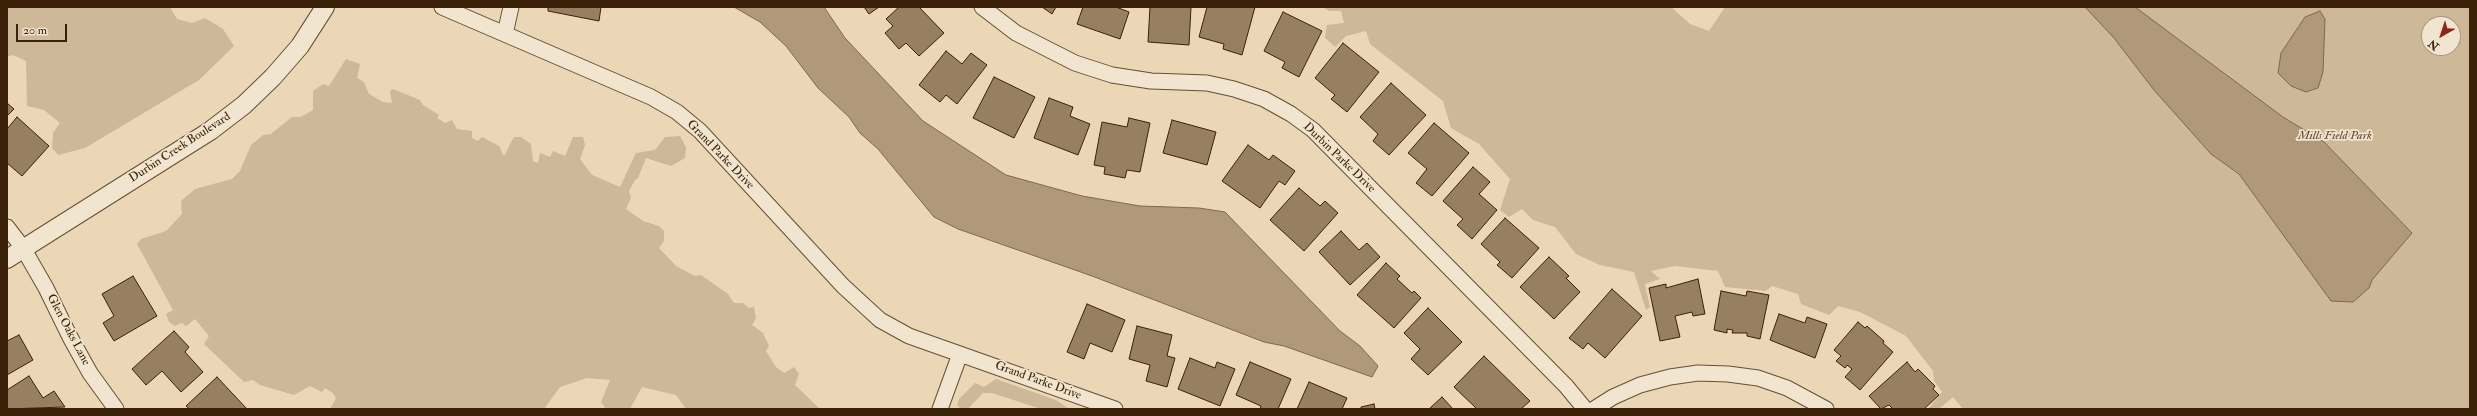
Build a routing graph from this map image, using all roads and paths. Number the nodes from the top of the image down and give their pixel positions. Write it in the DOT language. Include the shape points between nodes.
graph roads {
  1 [pos="325,7"];
  2 [pos="442,7"];
  3 [pos="512,7"];
  4 [pos="982,7"];
  5 [pos="505,34"];
  6 [pos="7,227"];
  7 [pos="23,248"];
  8 [pos="7,258"];
  9 [pos="960,354"];
  10 [pos="116,409"];
  11 [pos="940,409"];
  12 [pos="1115,409"];
  13 [pos="1585,409"];
  14 [pos="1594,409"];
  15 [pos="1826,409"];
  1 -- 7 [label="street, Durbin Creek Boulevard" via="300,46 244,106 210,131"];
  2 -- 5 [label="street, Grand Parke Drive"];
  3 -- 5 [label="street"];
  4 -- 13 [label="street, Durbin Parke Drive" via="1016,34 1075,63 1112,75 1143,80 1207,83 1234,88 1264,99 1291,114 1313,130 1566,386"];
  5 -- 9 [label="street, Grand Parke Drive" via="651,97 677,112 700,131 858,300 880,320 909,336"];
  6 -- 7 [label="street, Glen Oaks Lane"];
  7 -- 8 [label="street, Durbin Creek Boulevard"];
  7 -- 10 [label="street, Glen Oaks Lane" via="90,373"];
  9 -- 11 [label="street"];
  9 -- 12 [label="street, Grand Parke Drive"];
  14 -- 15 [label="street" via="1640,385 1698,373 1758,378 1787,388"];
}
